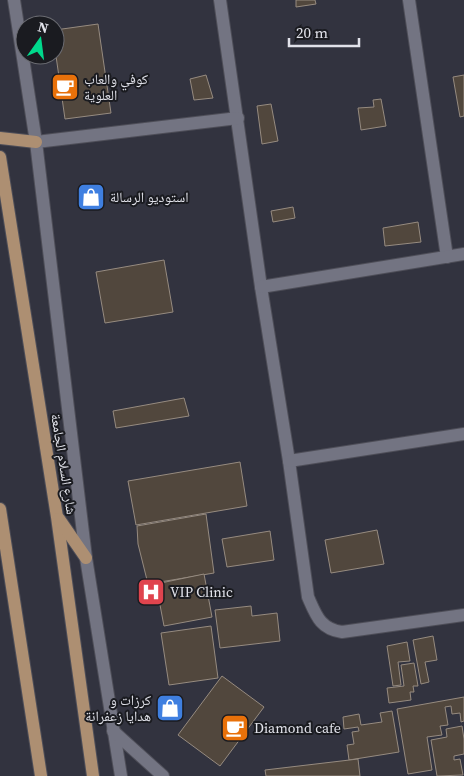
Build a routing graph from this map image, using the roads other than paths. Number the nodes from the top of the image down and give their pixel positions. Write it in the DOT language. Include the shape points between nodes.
graph roads {
  1 [pos="14,0"];
  2 [pos="220,0"];
  3 [pos="409,0"];
  4 [pos="238,118"];
  5 [pos="0,138"];
  6 [pos="36,142"];
  7 [pos="0,157"];
  8 [pos="464,254"];
  9 [pos="447,257"];
  10 [pos="261,287"];
  11 [pos="464,434"];
  12 [pos="289,461"];
  13 [pos="0,509"];
  14 [pos="57,517"];
  15 [pos="86,558"];
  16 [pos="464,615"];
  17 [pos="113,730"];
  18 [pos="41,776"];
  19 [pos="93,776"];
  20 [pos="121,776"];
  21 [pos="163,776"];
  1 -- 6 [label="street"];
  2 -- 4 [label="street"];
  3 -- 9 [label="street"];
  4 -- 6 [label="street"];
  4 -- 10 [label="street"];
  5 -- 6 [label="main road"];
  6 -- 15 [label="street"];
  7 -- 14 [label="main road, شارع السلام الجامعة"];
  8 -- 9 [label="street"];
  9 -- 10 [label="street"];
  10 -- 12 [label="street"];
  11 -- 12 [label="street"];
  12 -- 16 [label="street" via="308,597 317,618 331,631"];
  13 -- 18 [label="main road"];
  14 -- 15 [label="main road"];
  14 -- 19 [label="main road, شارع السلام الجامعة"];
  15 -- 17 [label="street"];
  17 -- 20 [label="street"];
  17 -- 21 [label="street"];
}
